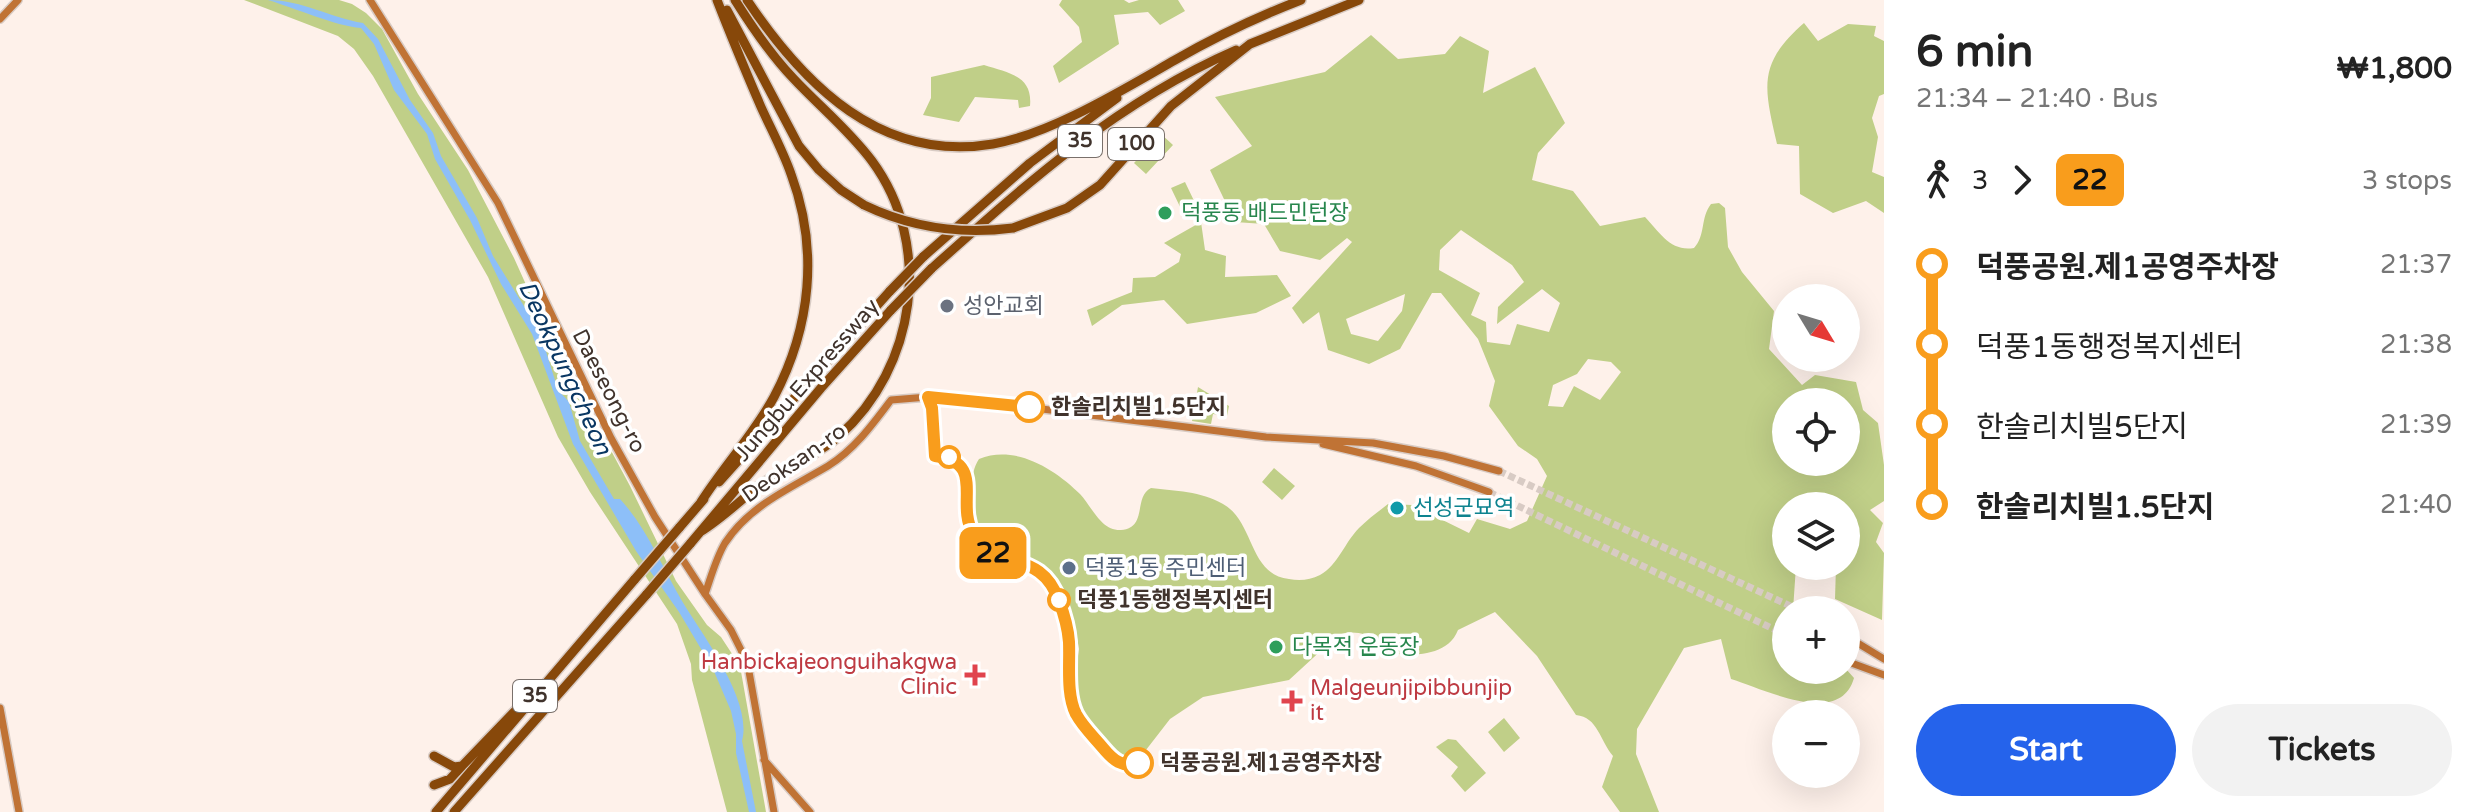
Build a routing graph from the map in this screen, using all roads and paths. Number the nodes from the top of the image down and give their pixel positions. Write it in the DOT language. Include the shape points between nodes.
graph roads {
  1 [pos="18,0"];
  2 [pos="370,0"];
  3 [pos="719,0"];
  4 [pos="735,0"];
  5 [pos="747,0"];
  6 [pos="1301,0"];
  7 [pos="1359,0"];
  8 [pos="0,19"];
  9 [pos="1250,44"];
  10 [pos="1139,82"];
  11 [pos="1313,441"];
  12 [pos="1499,471"];
  13 [pos="1489,492"];
  14 [pos="701,502"];
  15 [pos="700,532"];
  16 [pos="705,594"];
  17 [pos="1860,644"];
  18 [pos="1884,659"];
  19 [pos="1860,666"];
  20 [pos="1884,675"];
  21 [pos="551,678"];
  22 [pos="0,708"];
  23 [pos="434,756"];
  24 [pos="764,760"];
  25 [pos="462,766"];
  26 [pos="434,785"];
  27 [pos="478,785"];
  28 [pos="19,812"];
  29 [pos="436,812"];
  30 [pos="454,812"];
  31 [pos="463,812"];
  32 [pos="774,812"];
  33 [pos="810,812"];
  1 -- 8 [label="main road"];
  2 -- 16 [label="main road, Daeseong-ro" via="498,203 611,438"];
  3 -- 9 [label="highway, 100, bridge" via="799,146 841,190 864,205 934,229 1013,228 1067,208 1093,190 1171,106"];
  3 -- 14 [label="highway" via="791,174 806,222 810,268 807,302 788,368 759,422"];
  4 -- 15 [label="highway" via="775,57 854,140 889,188 906,244 909,304 891,366 855,419 821,450 762,484"];
  5 -- 10 [label="highway, 100" via="794,64 841,107 876,127 921,142 992,144 1047,126"];
  6 -- 10 [label="highway, 100" via="1220,35"];
  7 -- 9 [label="highway, 100"];
  9 -- 15 [label="highway, Jungbu Expressway / 35, bridge" via="1175,79 1097,128 1007,201 891,310"];
  10 -- 14 [label="highway, Jungbu Expressway / 35, bridge" via="1030,163 923,257"];
  11 -- 12 [label="main road, Deoksan-ro" via="1373,443"];
  11 -- 13 [label="main road, Deoksan-ro" via="1416,466"];
  11 -- 16 [label="main road, Deoksan-ro" via="970,400 891,400 861,438 830,465 775,495 738,527 723,546"];
  14 -- 21 [label="highway, Jungbu Expressway / 35, bridge"];
  15 -- 27 [label="highway, Jungbu Expressway / 35, bridge"];
  16 -- 24 [label="main road, Daeseong-ro" via="748,666"];
  17 -- 18 [label="main road"];
  19 -- 20 [label="main road"];
  21 -- 25 [label="highway"];
  21 -- 29 [label="highway, Jungbu Expressway / 35"];
  22 -- 28 [label="main road"];
  23 -- 25 [label="highway"];
  24 -- 32 [label="main road, Daeseong-ro"];
  24 -- 33 [label="main road"];
  25 -- 26 [label="highway" via="450,779"];
  27 -- 30 [label="highway, Jungbu Expressway / 35"];
  27 -- 31 [label="highway"];
}
